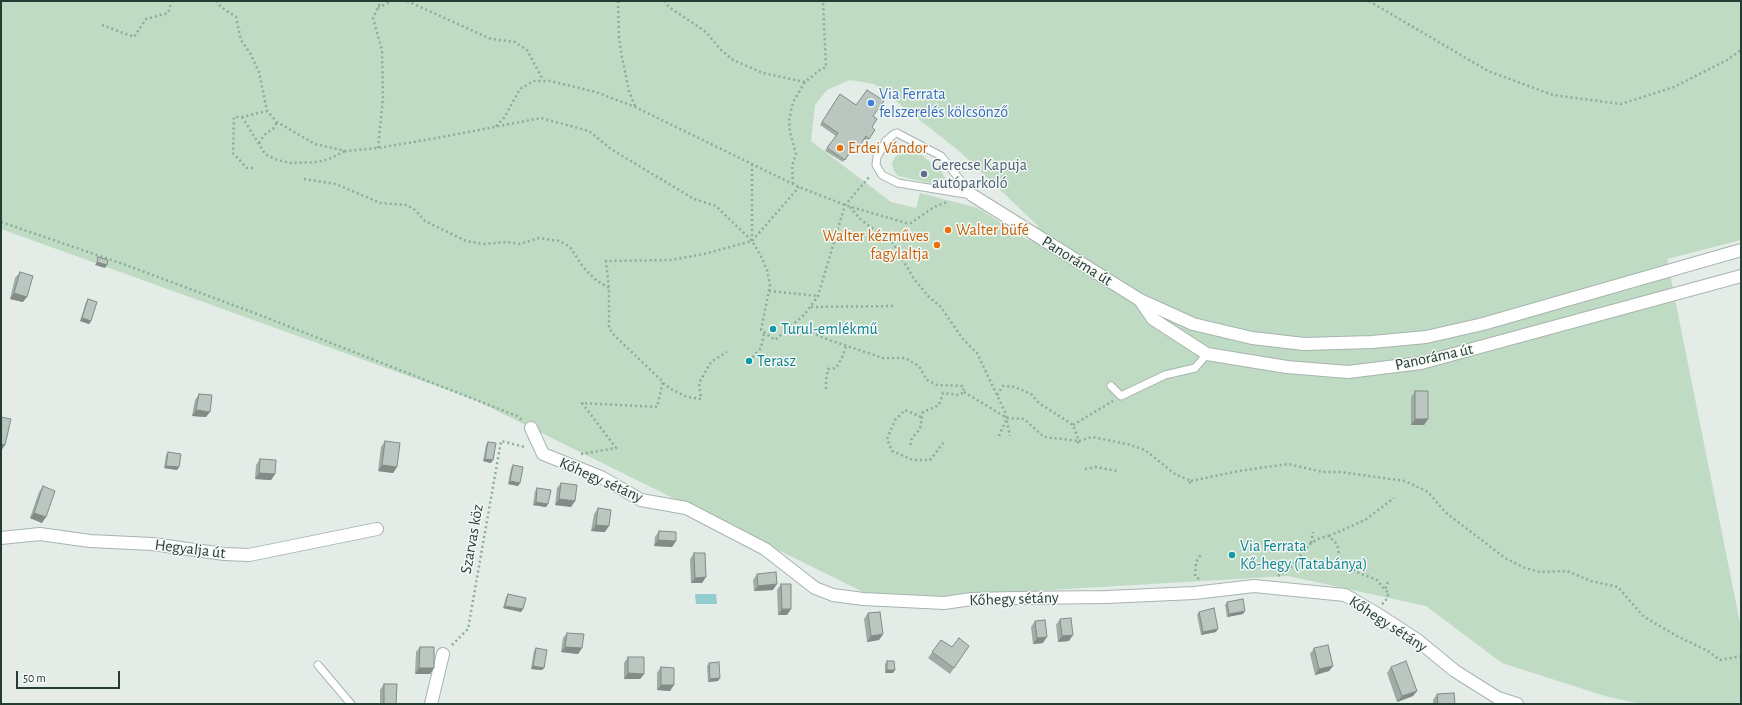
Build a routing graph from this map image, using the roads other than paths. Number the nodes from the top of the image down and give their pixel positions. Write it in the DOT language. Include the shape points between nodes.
graph roads {
  1 [pos="972,195"];
  2 [pos="1741,250"];
  3 [pos="1741,276"];
  4 [pos="1140,300"];
  5 [pos="1207,354"];
  6 [pos="1111,386"];
  7 [pos="531,428"];
  8 [pos="377,529"];
  9 [pos="1,538"];
  10 [pos="443,654"];
  11 [pos="318,665"];
  12 [pos="351,704"];
  13 [pos="431,704"];
  14 [pos="1517,704"];
  1 -- 1 [label="lane" via="941,156 897,134 890,136 881,147 876,161 877,169 885,178 898,183"];
  1 -- 4 [label="street, Panoráma út"];
  2 -- 4 [label="street, Panoráma út" via="1483,324 1426,337 1372,342 1304,344 1252,338 1193,324"];
  3 -- 5 [label="street, Panoráma út" via="1421,363 1348,372 1287,367"];
  4 -- 5 [label="street, Panoráma út" via="1153,319"];
  5 -- 6 [label="lane" via="1195,368 1165,374 1121,396"];
  7 -- 14 [label="street, Kőhegy sétány" via="543,454 600,478 640,500 686,508 765,549 815,588 833,595 944,603 972,599 1106,598 1254,586 1344,595 1416,639 1455,671 1498,698"];
  8 -- 9 [label="street, Hegyalja út" via="249,555 40,534"];
  10 -- 13 [label="street"];
  11 -- 12 [label="lane"];
}
